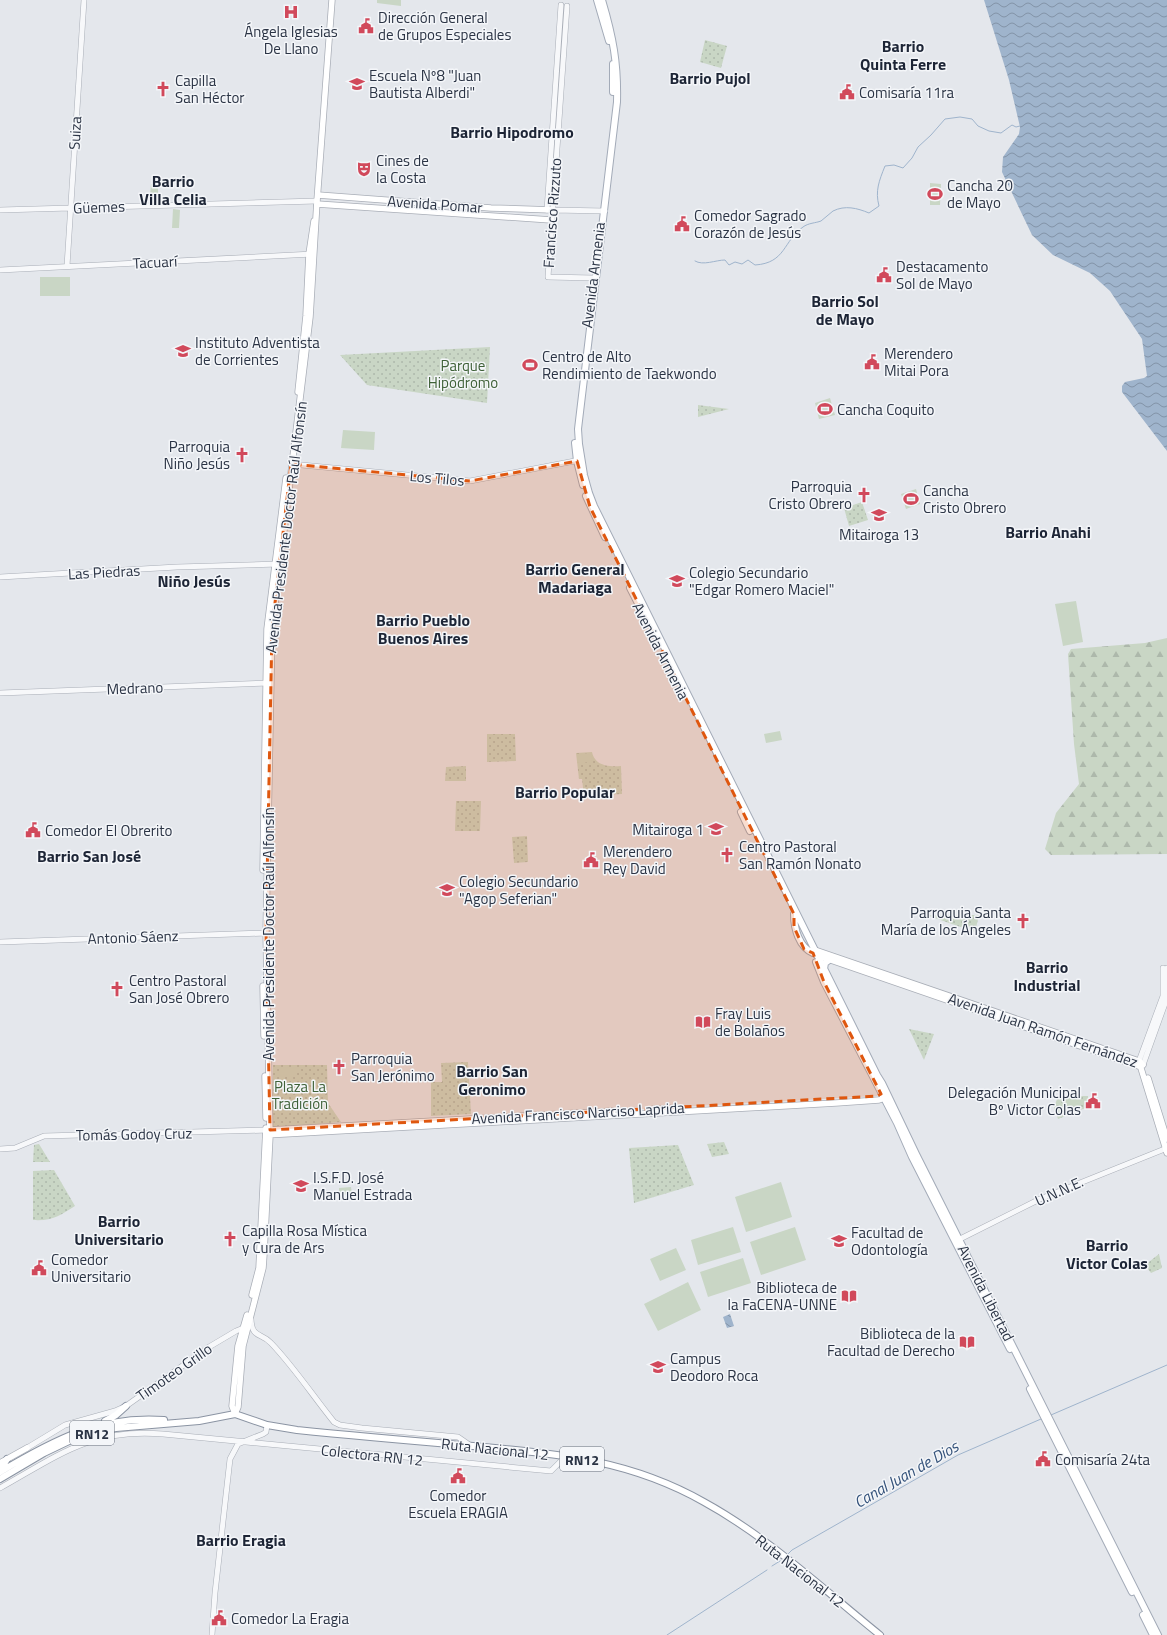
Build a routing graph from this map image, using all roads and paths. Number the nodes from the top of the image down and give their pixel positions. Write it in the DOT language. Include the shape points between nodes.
graph roads {
  1 [pos="84,0"];
  2 [pos="332,0"];
  3 [pos="597,0"];
  4 [pos="602,0"];
  5 [pos="564,6"];
  6 [pos="317,200"];
  7 [pos="71,208"];
  8 [pos="0,210"];
  9 [pos="550,210"];
  10 [pos="603,211"];
  11 [pos="482,213"];
  12 [pos="462,214"];
  13 [pos="552,220"];
  14 [pos="312,254"];
  15 [pos="67,266"];
  16 [pos="0,270"];
  17 [pos="595,277"];
  18 [pos="579,461"];
  19 [pos="291,464"];
  20 [pos="277,564"];
  21 [pos="0,577"];
  22 [pos="268,684"];
  23 [pos="0,693"];
  24 [pos="264,932"];
  25 [pos="0,942"];
  26 [pos="815,953"];
  27 [pos="829,960"];
  28 [pos="1165,968"];
  29 [pos="824,969"];
  30 [pos="1141,1065"];
  31 [pos="884,1096"];
  32 [pos="268,1133"];
  33 [pos="1167,1139"];
  34 [pos="0,1149"];
  35 [pos="1166,1149"];
  36 [pos="957,1241"];
  37 [pos="251,1314"];
  38 [pos="246,1327"];
  39 [pos="246,1334"];
  40 [pos="258,1336"];
  41 [pos="126,1406"];
  42 [pos="235,1414"];
  43 [pos="179,1422"];
  44 [pos="267,1425"];
  45 [pos="96,1426"];
  46 [pos="241,1442"];
  47 [pos="471,1446"];
  48 [pos="27,1448"];
  49 [pos="566,1456"];
  50 [pos="7,1459"];
  51 [pos="0,1462"];
  52 [pos="0,1472"];
  53 [pos="0,1479"];
  54 [pos="0,1488"];
  55 [pos="212,1635"];
  56 [pos="880,1635"];
  57 [pos="1153,1635"];
  58 [pos="1158,1635"];
  1 -- 7 [label="street, Suiza"];
  2 -- 6 [label="main road, Avenida Presidente Doctor Raúl Alfonsín"];
  3 -- 10 [label="main road, Avenida Armenia" via="610,45 614,75"];
  4 -- 10 [label="main road, Avenida Armenia" via="614,44 618,75"];
  5 -- 9 [label="street, Francisco Rizzuto"];
  6 -- 7 [label="street, Güemes"];
  6 -- 9 [label="main road, Avenida Pomar"];
  6 -- 12 [label="main road, Avenida Pomar"];
  6 -- 14 [label="main road, Avenida Presidente Doctor Raúl Alfonsín" via="312,228"];
  7 -- 8 [label="street, Güemes"];
  7 -- 15 [label="street, Suiza"];
  9 -- 10 [label="street"];
  9 -- 13 [label="street, Francisco Rizzuto"];
  10 -- 17 [label="main road, Avenida Armenia"];
  11 -- 12 [label="main road"];
  12 -- 13 [label="main road, Avenida Pomar"];
  13 -- 17 [label="street, Francisco Rizzuto" via="548,277"];
  14 -- 15 [label="street, Tacuarí"];
  14 -- 19 [label="main road, Avenida Presidente Doctor Raúl Alfonsín" via="307,353"];
  14 -- 20 [label="main road, Avenida Presidente Doctor Raúl Alfonsín"];
  15 -- 16 [label="street, Tacuarí"];
  17 -- 18 [label="main road, Avenida Armenia" via="575,421"];
  18 -- 19 [label="street, Los Tilos" via="470,481"];
  18 -- 26 [label="main road, Avenida Armenia" via="594,506"];
  18 -- 26 [label="main road, Avenida Armenia" via="580,476 590,507 794,914 794,927 804,948"];
  19 -- 20 [label="main road, Avenida Presidente Doctor Raúl Alfonsín"];
  20 -- 21 [label="street, Las Piedras"];
  20 -- 22 [label="main road, Avenida Presidente Doctor Raúl Alfonsín"];
  22 -- 23 [label="street, Medrano"];
  22 -- 24 [label="main road, Avenida Presidente Doctor Raúl Alfonsín"];
  22 -- 24 [label="main road, Avenida Presidente Doctor Raúl Alfonsín"];
  24 -- 25 [label="street, Antonio Sáenz"];
  24 -- 32 [label="main road, Avenida Presidente Doctor Raúl Alfonsín"];
  26 -- 27 [label="main road, Avenida Juan Ramón Fernández"];
  26 -- 29 [label="main road, Avenida Libertad"];
  26 -- 30 [label="main road, Avenida Juan Ramón Fernández"];
  26 -- 31 [label="main road, Avenida Libertad" via="824,982"];
  27 -- 29 [label="main road" via="825,963"];
  27 -- 30 [label="main road, Avenida Juan Ramón Fernández"];
  28 -- 30 [label="street" via="1167,998"];
  29 -- 31 [label="main road, Avenida Libertad"];
  30 -- 33 [label="main road"];
  30 -- 35 [label="main road"];
  31 -- 32 [label="main road, Avenida Francisco Narciso Laprida"];
  31 -- 36 [label="main road, Avenida Libertad"];
  32 -- 34 [label="street, Tomás Godoy Cruz" via="44,1136 14,1148"];
  32 -- 37 [label="main road, Avenida Presidente Doctor Raúl Alfonsín" via="263,1268"];
  32 -- 38 [label="main road, Avenida Presidente Doctor Raúl Alfonsín" via="259,1268"];
  35 -- 36 [label="street, U.N.N.E." via="1040,1199"];
  36 -- 57 [label="main road, Avenida Libertad"];
  36 -- 58 [label="main road, Avenida Libertad"];
  37 -- 38 [label="main road, Avenida Presidente Doctor Raúl Alfonsín"];
  37 -- 40 [label="street" via="252,1330"];
  38 -- 39 [label="main road, Avenida Presidente Doctor Raúl Alfonsín"];
  38 -- 41 [label="street, Timoteo Grillo" via="186,1362"];
  38 -- 42 [label="main road, Avenida Presidente Doctor Raúl Alfonsín" via="238,1346 232,1406"];
  39 -- 40 [label="street"];
  39 -- 42 [label="main road, Avenida Presidente Doctor Raúl Alfonsín" via="238,1407"];
  40 -- 47 [label="street" via="270,1342 334,1422 362,1428 458,1437"];
  41 -- 45 [label="main road"];
  41 -- 48 [label="street, Timoteo Grillo" via="72,1422"];
  42 -- 43 [label="main road, Ruta Nacional 12 / RN12"];
  42 -- 44 [label="main road, Ruta Nacional 12 / RN12"];
  43 -- 45 [label="main road, Ruta Nacional 12 / RN12" via="144,1419"];
  43 -- 53 [label="main road, Ruta Nacional 12 / RN12" via="116,1428 82,1436 44,1453"];
  44 -- 46 [label="street" via="263,1434"];
  44 -- 47 [label="main road, Ruta Nacional 12 / RN12"];
  45 -- 52 [label="main road, Ruta Nacional 12 / RN12" via="51,1444"];
  46 -- 49 [label="street, Colectora RN 12" via="551,1471"];
  46 -- 54 [label="street, Colectora RN 12" via="150,1433 118,1434 68,1449"];
  46 -- 55 [label="street" via="230,1459"];
  47 -- 49 [label="main road, Ruta Nacional 12 / RN12"];
  48 -- 50 [label="main road"];
  49 -- 56 [label="main road, Ruta Nacional 12 / RN12" via="594,1460 639,1473 703,1502 761,1539"];
  50 -- 51 [label="main road"];
  50 -- 52 [label="main road"];
}
